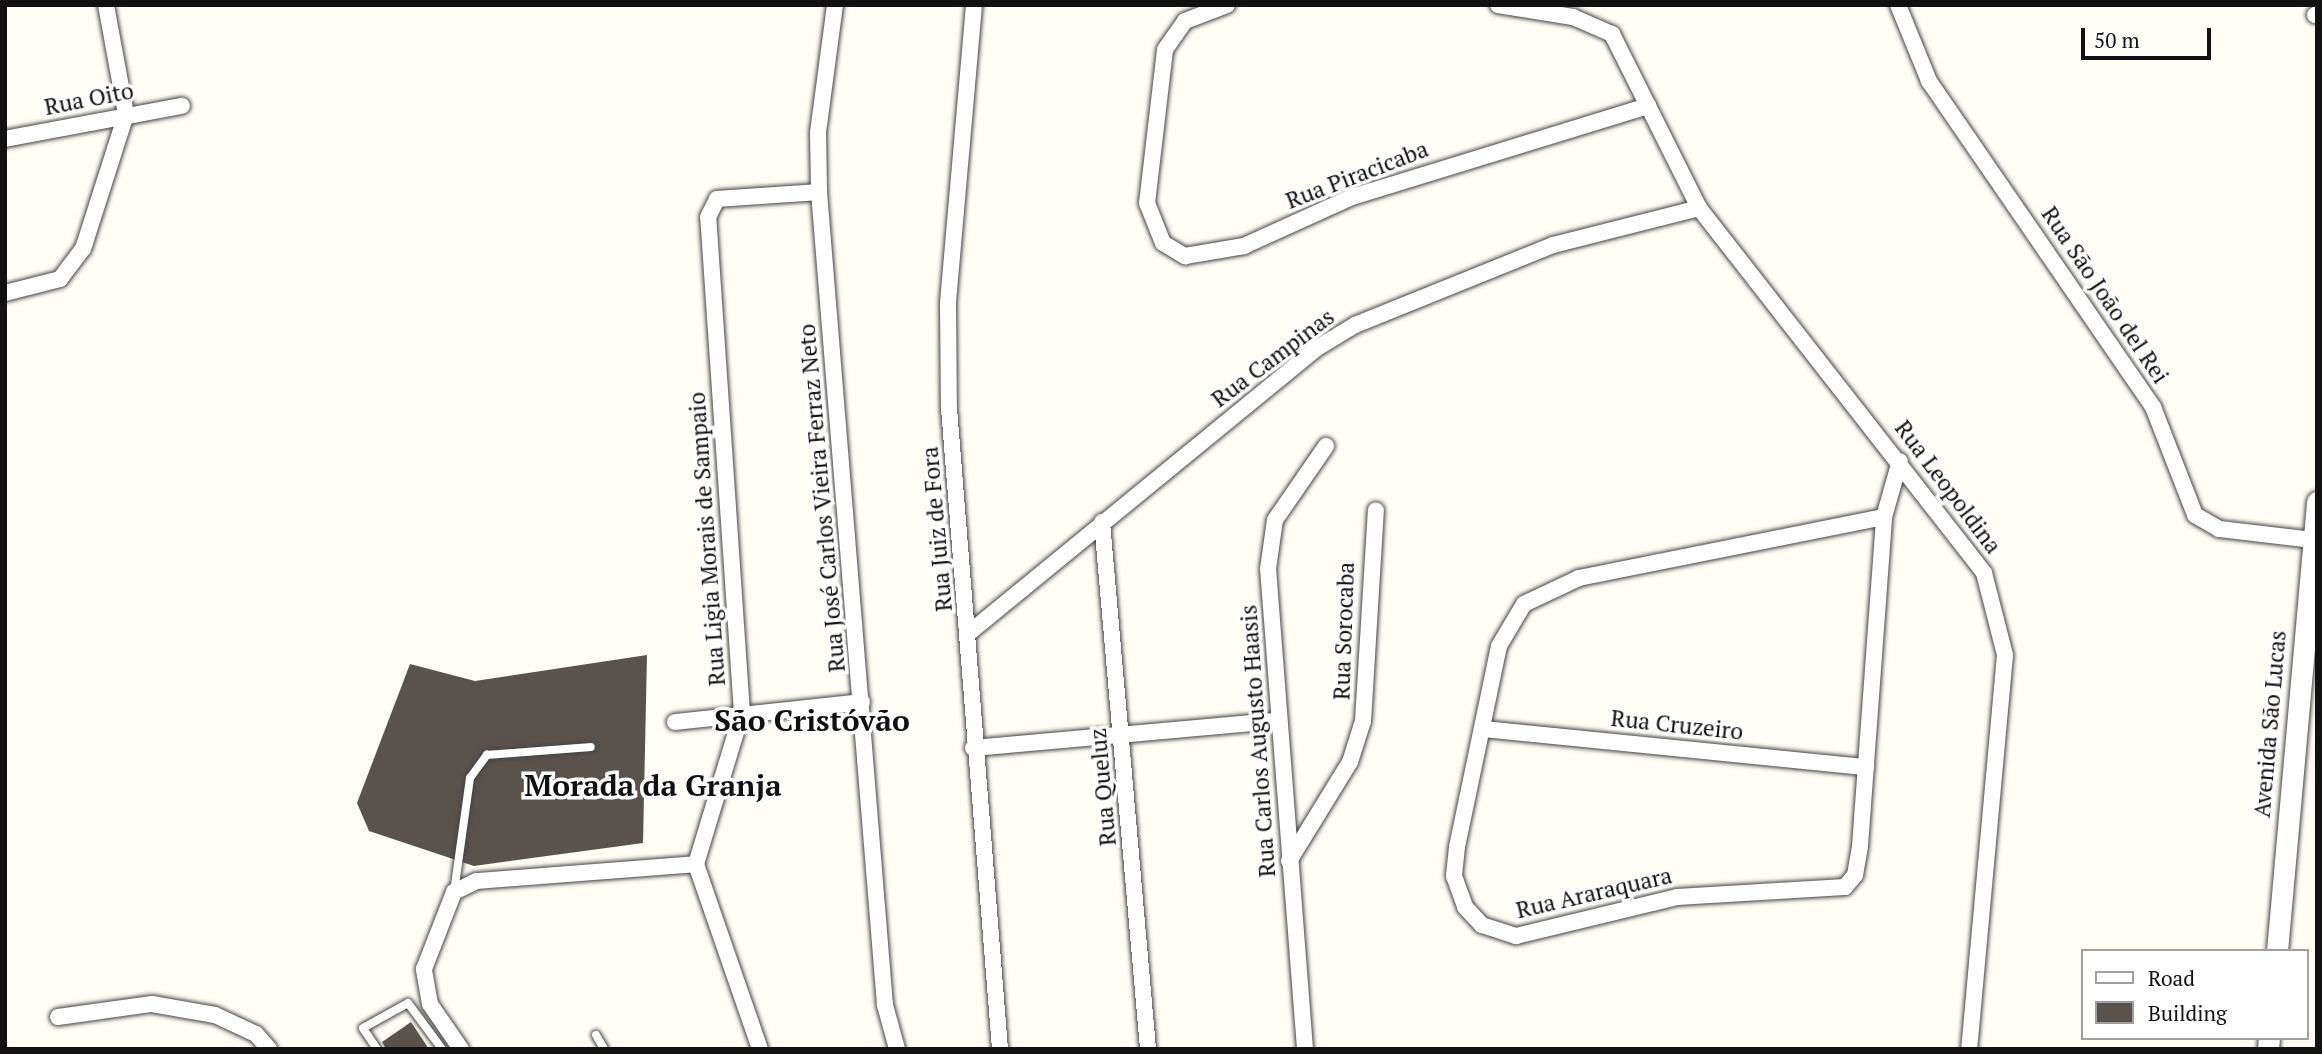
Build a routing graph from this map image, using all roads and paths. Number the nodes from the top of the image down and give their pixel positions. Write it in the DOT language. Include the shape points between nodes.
graph roads {
  1 [pos="106,5"];
  2 [pos="835,5"];
  3 [pos="974,5"];
  4 [pos="1227,5"];
  5 [pos="1498,5"];
  6 [pos="1898,5"];
  7 [pos="182,106"];
  8 [pos="1648,106"];
  9 [pos="126,114"];
  10 [pos="5,139"];
  11 [pos="819,192"];
  12 [pos="1699,208"];
  13 [pos="5,293"];
  14 [pos="1326,446"];
  15 [pos="1900,461"];
  16 [pos="1376,509"];
  17 [pos="2316,512"];
  18 [pos="1884,517"];
  19 [pos="1102,522"];
  20 [pos="2313,540"];
  21 [pos="970,632"];
  22 [pos="862,702"];
  23 [pos="742,713"];
  24 [pos="1278,721"];
  25 [pos="675,722"];
  26 [pos="1484,729"];
  27 [pos="1122,735"];
  28 [pos="591,747"];
  29 [pos="973,748"];
  30 [pos="1866,767"];
  31 [pos="1289,861"];
  32 [pos="696,864"];
  33 [pos="454,892"];
  34 [pos="2277,949"];
  35 [pos="58,1017"];
  36 [pos="596,1035"];
  37 [pos="269,1049"];
  38 [pos="377,1049"];
  39 [pos="442,1049"];
  40 [pos="461,1049"];
  41 [pos="604,1049"];
  42 [pos="760,1049"];
  43 [pos="897,1049"];
  44 [pos="1000,1049"];
  45 [pos="1148,1049"];
  46 [pos="1304,1049"];
  47 [pos="1969,1049"];
  1 -- 9 [label="street"];
  2 -- 11 [label="street, Rua José Carlos Vieira Ferraz Neto" via="818,131"];
  3 -- 21 [label="street, Rua Juiz de Fora" via="948,303 949,408"];
  4 -- 8 [label="street, Rua Piracicaba" via="1185,21 1165,50 1147,203 1163,243 1185,256 1244,246 1352,197"];
  5 -- 8 [label="street" via="1602,26"];
  6 -- 20 [label="street, Rua São João del Rei" via="1929,81 2153,407 2195,515 2219,529"];
  7 -- 9 [label="street, Rua Oito"];
  8 -- 12 [label="street, Rua Leopoldina"];
  9 -- 10 [label="street, Rua Oito"];
  9 -- 13 [label="street" via="78,261 60,279"];
  11 -- 22 [label="street, Rua José Carlos Vieira Ferraz Neto"];
  11 -- 23 [label="street, Rua Ligia Morais de Sampaio" via="717,199 709,211"];
  12 -- 15 [label="street, Rua Leopoldina"];
  12 -- 19 [label="street, Rua Campinas" via="1553,246 1355,325"];
  14 -- 24 [label="street, Rua Carlos Augusto Haasis" via="1275,520 1270,542"];
  15 -- 18 [label="street, Rua Araraquara"];
  15 -- 47 [label="street, Rua Leopoldina" via="1984,573 2006,654"];
  16 -- 31 [label="street, Rua Sorocaba" via="1363,720 1350,762"];
  17 -- 20 [label="street, Avenida São Lucas"];
  18 -- 26 [label="street, Rua Araraquara" via="1546,589 1511,618 1499,646"];
  18 -- 30 [label="street, Rua Araraquara"];
  19 -- 21 [label="street, Rua Campinas"];
  19 -- 27 [label="street, Rua Queluz"];
  20 -- 34 [label="street, Avenida São Lucas"];
  21 -- 29 [label="street, Rua Juiz de Fora"];
  22 -- 23 [label="street"];
  22 -- 43 [label="street, Rua José Carlos Vieira Ferraz Neto" via="885,1005"];
  23 -- 25 [label="street"];
  23 -- 32 [label="street, Rua Ligia Morais de Sampaio"];
  24 -- 27 [label="street"];
  24 -- 31 [label="street, Rua Carlos Augusto Haasis"];
  26 -- 30 [label="street, Rua Cruzeiro"];
  26 -- 30 [label="street, Rua Araraquara" via="1454,876 1465,907 1482,925 1516,936 1677,897 1845,887 1855,875"];
  27 -- 29 [label="street"];
  27 -- 45 [label="street, Rua Queluz"];
  28 -- 33 [label="lane" via="487,755 470,778"];
  29 -- 44 [label="street, Rua Juiz de Fora"];
  31 -- 46 [label="street, Rua Carlos Augusto Haasis"];
  32 -- 33 [label="street" via="477,881"];
  32 -- 42 [label="street"];
  33 -- 40 [label="street" via="424,968 430,1004"];
  35 -- 37 [label="street" via="152,1004 215,1015 256,1034"];
  36 -- 41 [label="lane"];
  38 -- 39 [label="lane" via="363,1028 408,1003"];
}
